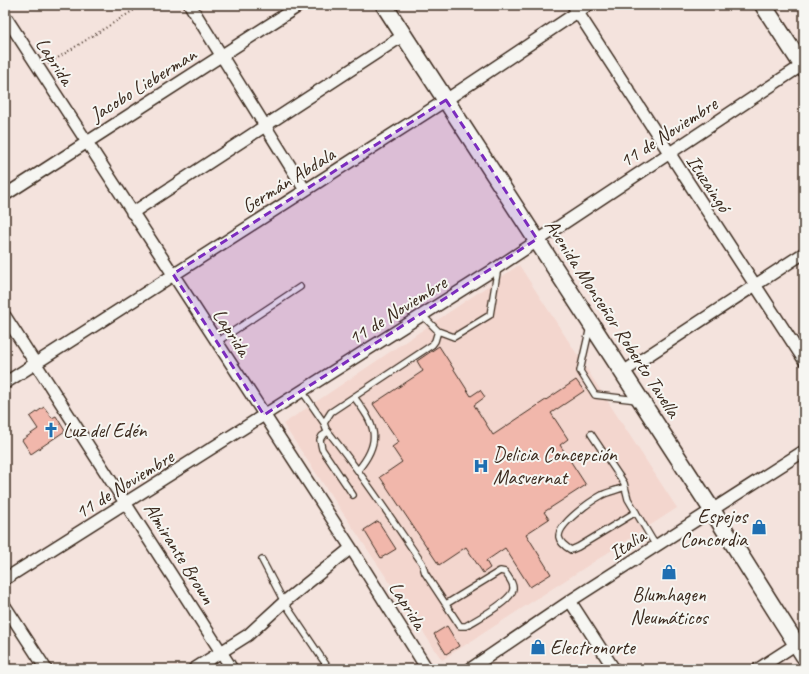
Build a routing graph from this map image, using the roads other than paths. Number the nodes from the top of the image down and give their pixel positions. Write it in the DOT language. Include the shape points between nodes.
graph roads {
  1 [pos="190,5"];
  2 [pos="300,5"];
  3 [pos="384,5"];
  4 [pos="588,5"];
  5 [pos="763,5"];
  6 [pos="575,8"];
  7 [pos="5,16"];
  8 [pos="404,35"];
  9 [pos="222,56"];
  10 [pos="803,66"];
  11 [pos="446,100"];
  12 [pos="265,125"];
  13 [pos="86,142"];
  14 [pos="668,154"];
  15 [pos="305,190"];
  16 [pos="5,195"];
  17 [pos="132,213"];
  18 [pos="537,240"];
  19 [pos="804,252"];
  20 [pos="498,267"];
  21 [pos="173,274"];
  22 [pos="754,284"];
  23 [pos="300,287"];
  24 [pos="422,315"];
  25 [pos="5,316"];
  26 [pos="591,323"];
  27 [pos="438,332"];
  28 [pos="217,342"];
  29 [pos="804,360"];
  30 [pos="36,363"];
  31 [pos="623,372"];
  32 [pos="5,383"];
  33 [pos="302,391"];
  34 [pos="354,397"];
  35 [pos="641,400"];
  36 [pos="264,415"];
  37 [pos="324,423"];
  38 [pos="328,432"];
  39 [pos="591,434"];
  40 [pos="804,451"];
  41 [pos="358,470"];
  42 [pos="625,487"];
  43 [pos="353,495"];
  44 [pos="127,503"];
  45 [pos="712,510"];
  46 [pos="636,512"];
  47 [pos="656,546"];
  48 [pos="351,548"];
  49 [pos="262,560"];
  50 [pos="5,579"];
  51 [pos="570,601"];
  52 [pos="284,602"];
  53 [pos="446,604"];
  54 [pos="5,606"];
  55 [pos="802,646"];
  56 [pos="221,652"];
  57 [pos="46,669"];
  58 [pos="194,669"];
  59 [pos="232,669"];
  60 [pos="329,669"];
  61 [pos="427,669"];
  62 [pos="470,669"];
  63 [pos="614,669"];
  64 [pos="758,669"];
  1 -- 9 [label="street"];
  2 -- 9 [label="street, Jacobo Lieberman"];
  3 -- 8 [label="main road, Avenida Monseñor Roberto Tavella"];
  4 -- 6 [label="street, Germán Abdala"];
  5 -- 10 [label="main road"];
  6 -- 11 [label="street, Germán Abdala"];
  6 -- 14 [label="street, Ituzaingó"];
  7 -- 13 [label="street, Laprida"];
  8 -- 11 [label="main road, Avenida Monseñor Roberto Tavella"];
  8 -- 12 [label="street"];
  9 -- 12 [label="street"];
  9 -- 13 [label="street, Jacobo Lieberman"];
  10 -- 14 [label="street, 11 de Noviembre"];
  11 -- 15 [label="street, Germán Abdala"];
  11 -- 18 [label="main road, Avenida Monseñor Roberto Tavella"];
  12 -- 15 [label="street"];
  12 -- 17 [label="street"];
  13 -- 16 [label="street, Jacobo Lieberman"];
  13 -- 17 [label="street, Laprida"];
  14 -- 18 [label="street, 11 de Noviembre"];
  14 -- 22 [label="street, Ituzaingó"];
  15 -- 21 [label="street, Germán Abdala"];
  17 -- 21 [label="street, Laprida"];
  18 -- 20 [label="street, 11 de Noviembre"];
  18 -- 26 [label="main road, Avenida Monseñor Roberto Tavella"];
  19 -- 22 [label="street"];
  20 -- 24 [label="street, 11 de Noviembre"];
  20 -- 27 [label="lane" via="490,315 454,337"];
  21 -- 28 [label="street, Laprida"];
  21 -- 30 [label="street, Germán Abdala"];
  22 -- 29 [label="street, Ituzaingó"];
  22 -- 31 [label="street"];
  23 -- 28 [label="lane"];
  24 -- 27 [label="lane"];
  24 -- 33 [label="street, 11 de Noviembre"];
  25 -- 30 [label="street, Almirante Brown"];
  26 -- 31 [label="main road, Avenida Monseñor Roberto Tavella"];
  26 -- 35 [label="lane" via="580,372 595,395"];
  27 -- 34 [label="lane" via="432,345"];
  28 -- 36 [label="street, Laprida"];
  30 -- 32 [label="street, Germán Abdala"];
  30 -- 44 [label="street, Almirante Brown"];
  31 -- 35 [label="main road, Avenida Monseñor Roberto Tavella"];
  33 -- 36 [label="street, 11 de Noviembre"];
  33 -- 37 [label="lane"];
  34 -- 37 [label="lane" via="331,412"];
  34 -- 41 [label="lane" via="370,418 373,427 371,453"];
  35 -- 45 [label="main road, Avenida Monseñor Roberto Tavella"];
  36 -- 44 [label="street, 11 de Noviembre"];
  36 -- 48 [label="street, Laprida"];
  37 -- 38 [label="lane"];
  38 -- 41 [label="lane"];
  38 -- 43 [label="lane" via="320,440 322,449"];
  39 -- 42 [label="lane"];
  40 -- 45 [label="street, Italia"];
  41 -- 53 [label="lane" via="422,563 425,573"];
  42 -- 46 [label="lane" via="628,499"];
  42 -- 46 [label="lane" via="603,494 571,516 559,532 559,538 571,550"];
  44 -- 50 [label="street, 11 de Noviembre"];
  44 -- 56 [label="street, Almirante Brown"];
  45 -- 47 [label="street, Italia"];
  45 -- 55 [label="main road, Avenida Monseñor Roberto Tavella"];
  46 -- 47 [label="lane"];
  47 -- 51 [label="street, Italia"];
  48 -- 52 [label="street"];
  48 -- 61 [label="street, Laprida"];
  49 -- 52 [label="lane"];
  51 -- 62 [label="street, Italia"];
  51 -- 63 [label="street"];
  52 -- 56 [label="street" via="248,635"];
  52 -- 60 [label="lane"];
  53 -- 53 [label="lane" via="460,626 466,626 509,598 513,584 505,572 500,571"];
  54 -- 57 [label="street"];
  55 -- 64 [label="street"];
  56 -- 58 [label="street"];
  56 -- 59 [label="street, Almirante Brown"];
}
